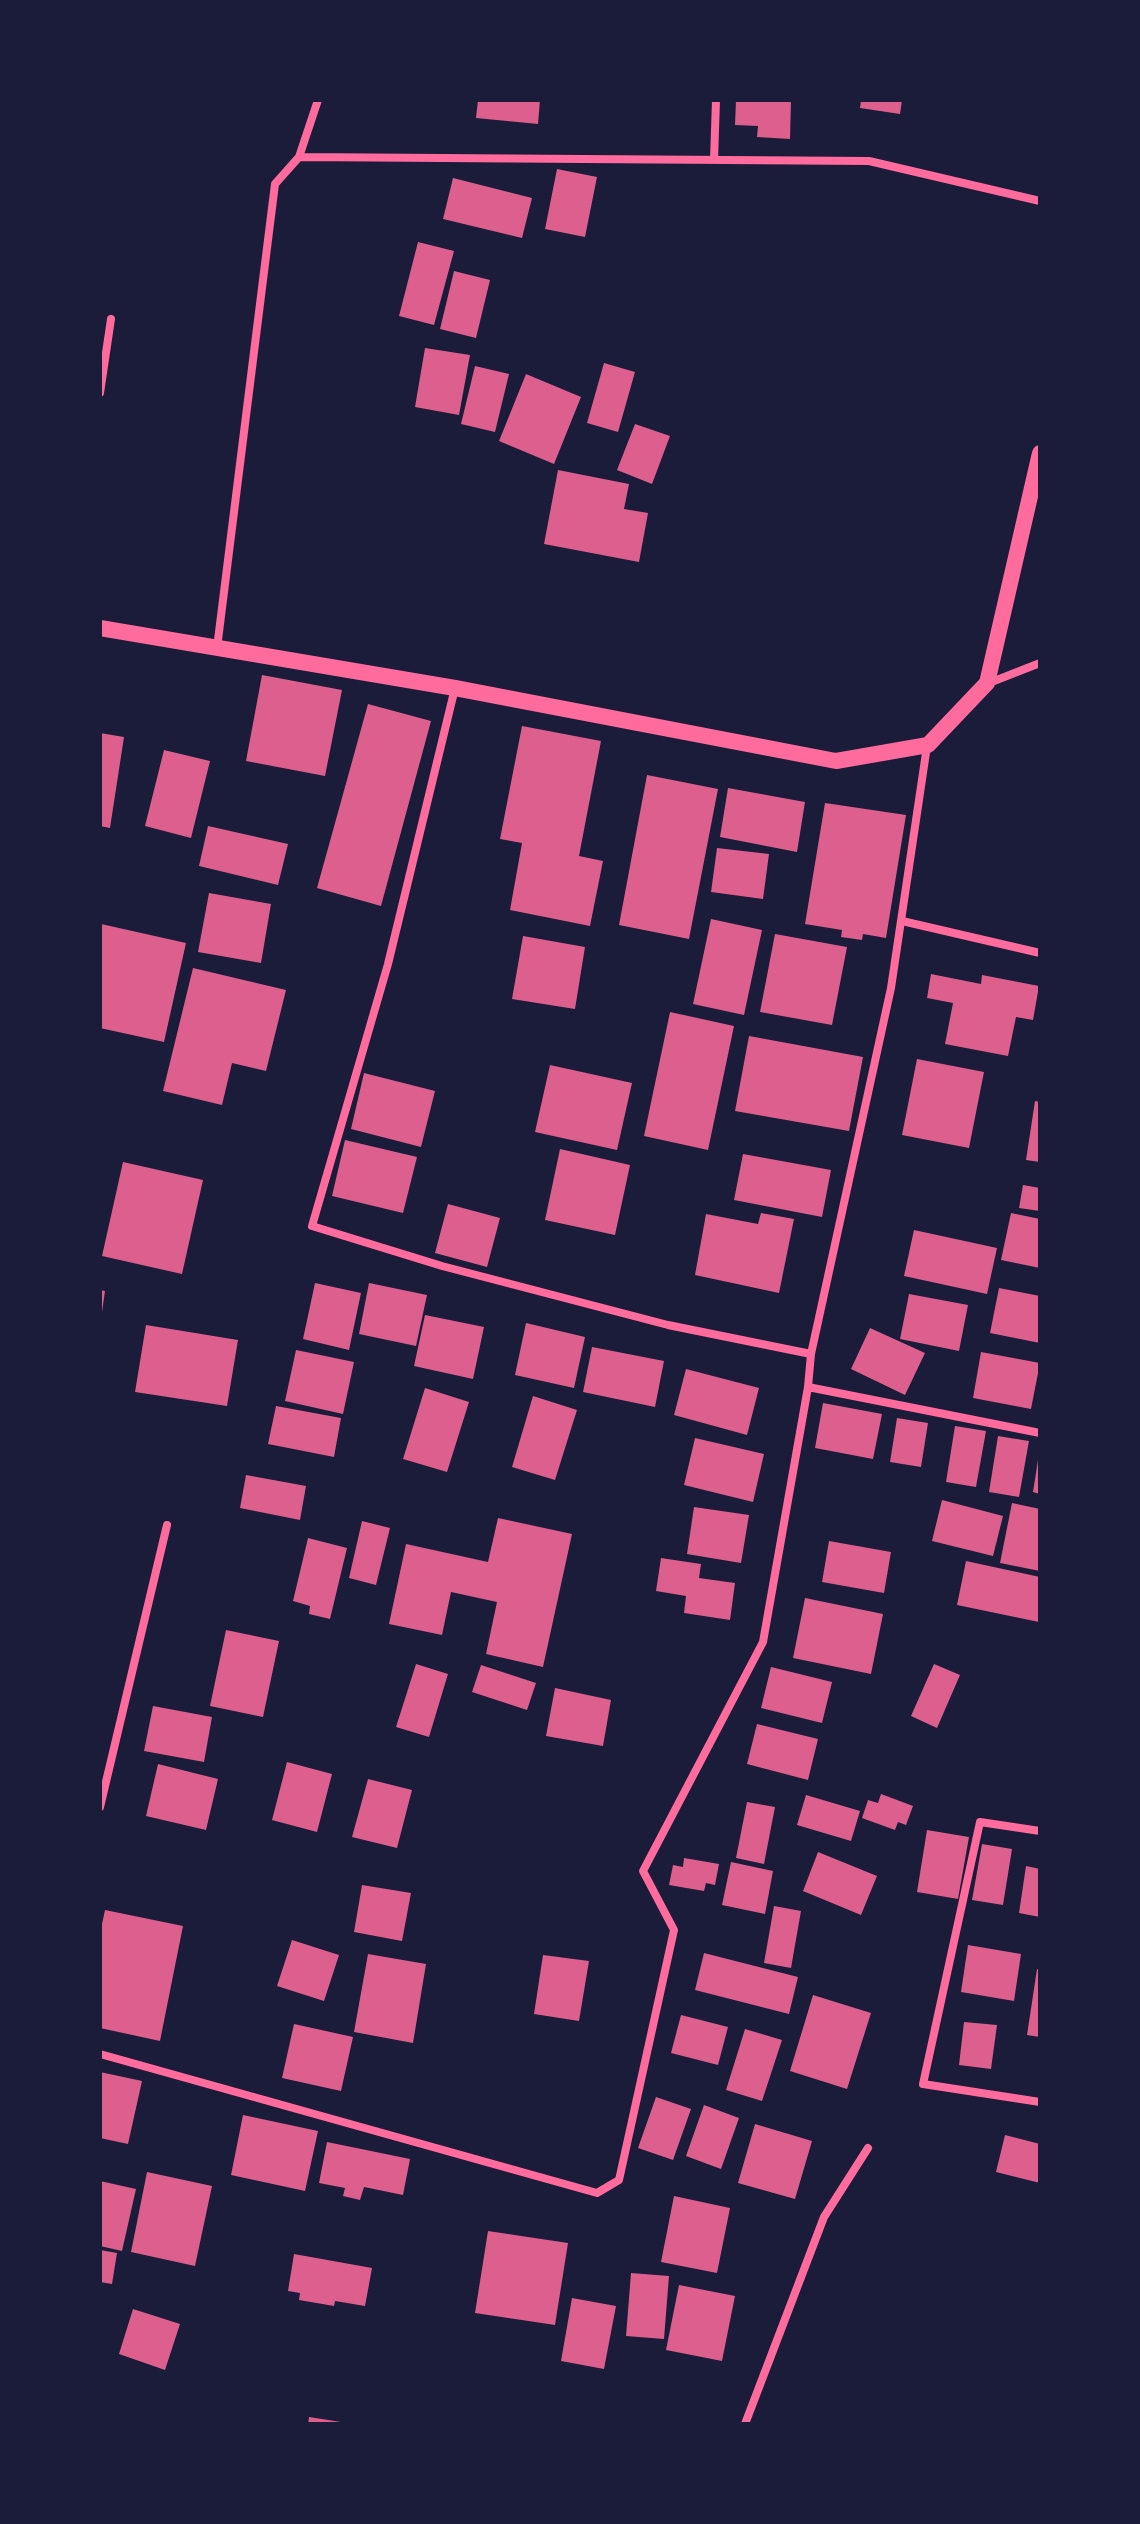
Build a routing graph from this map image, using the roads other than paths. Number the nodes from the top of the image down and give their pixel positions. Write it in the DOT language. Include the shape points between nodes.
graph roads {
  1 [pos="318,100"];
  2 [pos="716,100"];
  3 [pos="299,157"];
  4 [pos="714,160"];
  5 [pos="1040,201"];
  6 [pos="111,319"];
  7 [pos="100,393"];
  8 [pos="1040,453"];
  9 [pos="100,628"];
  10 [pos="217,648"];
  11 [pos="1040,663"];
  12 [pos="987,683"];
  13 [pos="455,688"];
  14 [pos="928,745"];
  15 [pos="902,921"];
  16 [pos="1040,953"];
  17 [pos="811,1354"];
  18 [pos="808,1387"];
  19 [pos="1040,1433"];
  20 [pos="167,1525"];
  21 [pos="100,1807"];
  22 [pos="1040,1831"];
  23 [pos="100,2054"];
  24 [pos="1040,2102"];
  25 [pos="868,2148"];
  26 [pos="745,2424"];
  1 -- 3 [label="street"];
  2 -- 4 [label="street"];
  3 -- 4 [label="street"];
  3 -- 10 [label="street" via="275,184"];
  4 -- 5 [label="street" via="869,161"];
  6 -- 7 [label="street"];
  8 -- 12 [label="main road"];
  9 -- 10 [label="main road"];
  10 -- 13 [label="main road"];
  11 -- 12 [label="street"];
  12 -- 14 [label="main road"];
  13 -- 14 [label="main road" via="836,761"];
  13 -- 17 [label="street" via="388,964 312,1226 668,1325"];
  14 -- 15 [label="street"];
  15 -- 16 [label="street"];
  15 -- 17 [label="street"];
  17 -- 18 [label="street"];
  18 -- 19 [label="street"];
  18 -- 23 [label="street" via="763,1642 643,1871 674,1930 619,2180 597,2193"];
  20 -- 21 [label="street"];
  22 -- 24 [label="street" via="980,1822 923,2084"];
  25 -- 26 [label="street" via="824,2217"];
}
